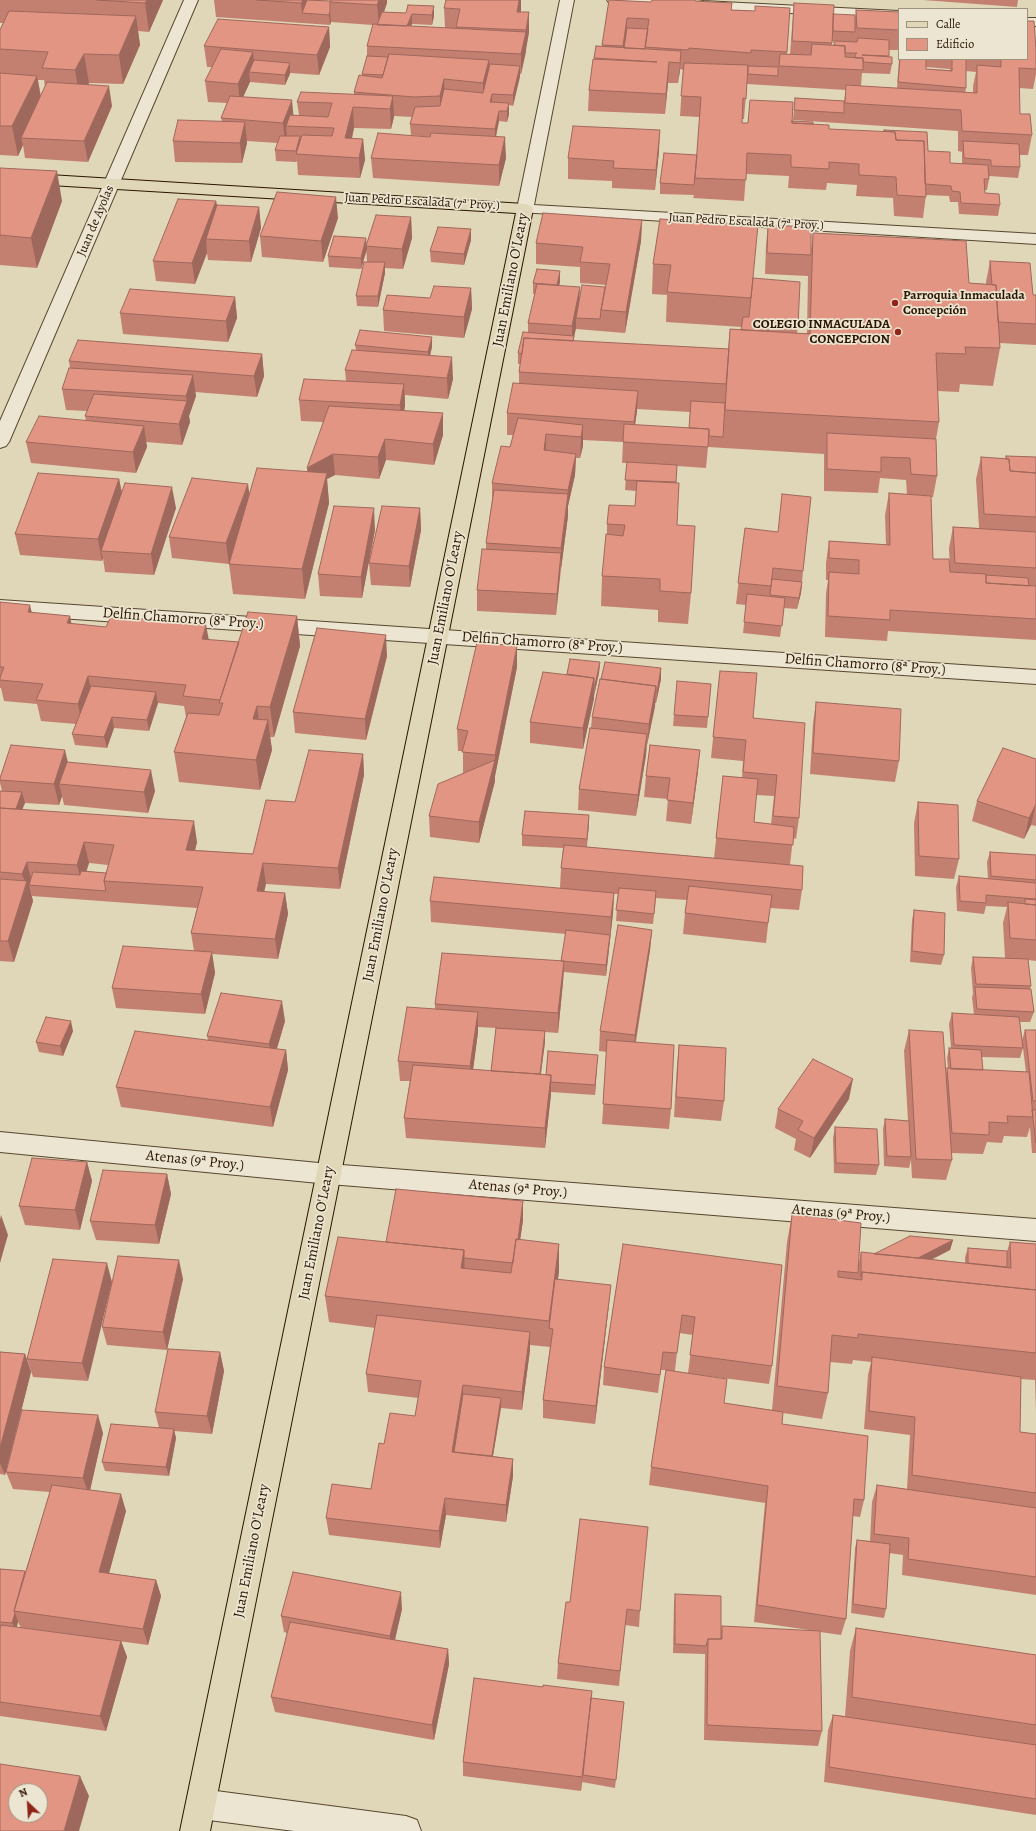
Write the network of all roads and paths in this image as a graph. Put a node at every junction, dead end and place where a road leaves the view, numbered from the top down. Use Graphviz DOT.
graph roads {
  1 [pos="191,0"];
  2 [pos="568,0"];
  3 [pos="614,0"];
  4 [pos="898,15"];
  5 [pos="0,177"];
  6 [pos="112,184"];
  7 [pos="525,209"];
  8 [pos="1036,239"];
  9 [pos="0,442"];
  10 [pos="0,607"];
  11 [pos="438,636"];
  12 [pos="1036,676"];
  13 [pos="0,1142"];
  14 [pos="329,1174"];
  15 [pos="1036,1230"];
  16 [pos="198,1818"];
  17 [pos="406,1831"];
  1 -- 6 [label="street, Juan de Ayolas"];
  2 -- 7 [label="street, Juan Emiliano O'Leary"];
  3 -- 4 [label="street"];
  5 -- 6 [label="main road, Juan Pedro Escalada (7ª Proy.)"];
  6 -- 7 [label="main road, Juan Pedro Escalada (7ª Proy.)"];
  6 -- 9 [label="street, Juan de Ayolas"];
  7 -- 8 [label="street, Juan Pedro Escalada (7ª Proy.)"];
  7 -- 11 [label="main road, Juan Emiliano O'Leary"];
  10 -- 11 [label="street, Delfin Chamorro (8ª Proy.)"];
  11 -- 12 [label="street, Delfin Chamorro (8ª Proy.)"];
  11 -- 14 [label="main road, Juan Emiliano O'Leary"];
  13 -- 14 [label="street, Atenas (9ª Proy.)"];
  14 -- 15 [label="street, Atenas (9ª Proy.)"];
  14 -- 16 [label="main road, Juan Emiliano O'Leary"];
  16 -- 17 [label="street"];
}
